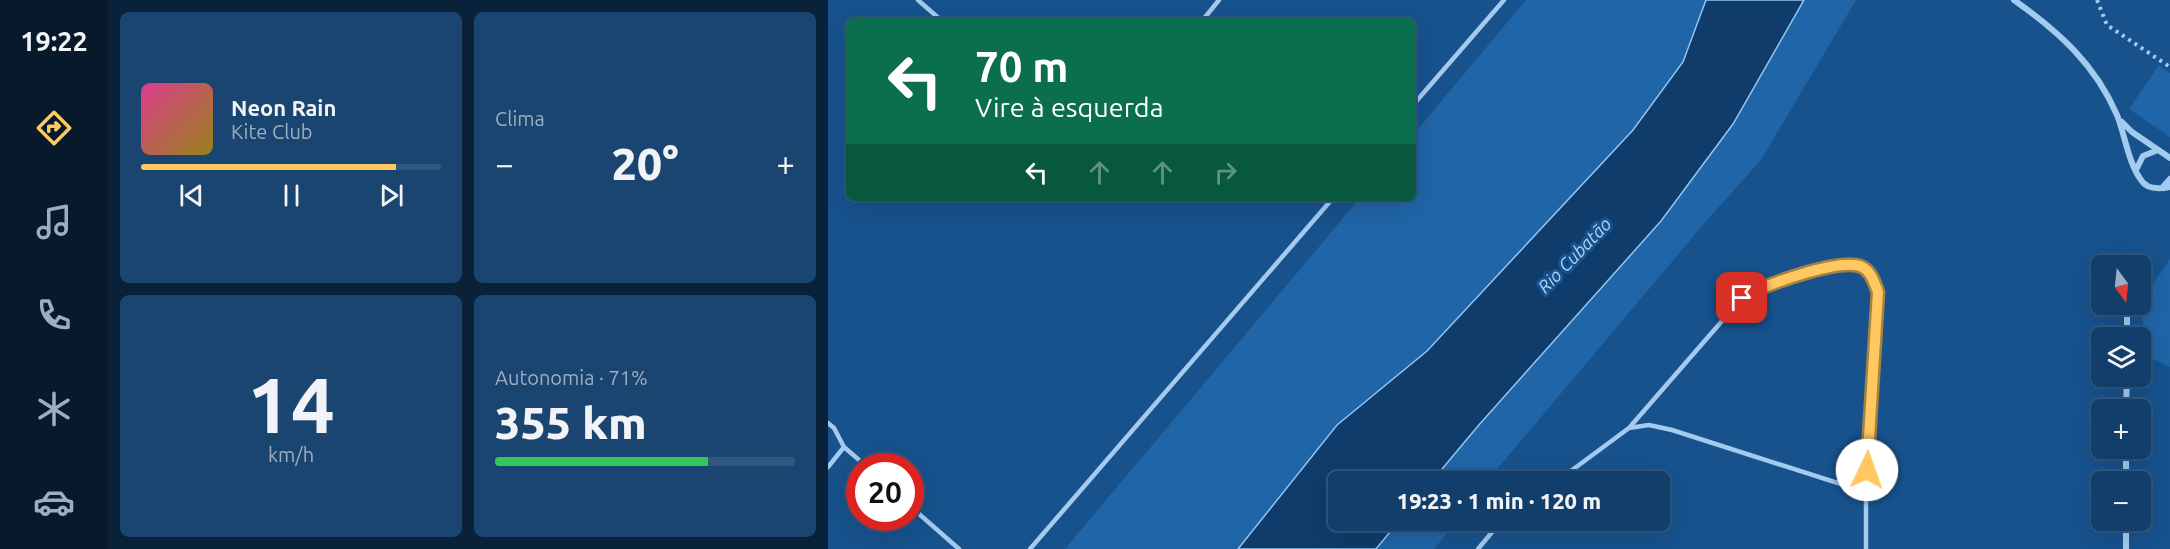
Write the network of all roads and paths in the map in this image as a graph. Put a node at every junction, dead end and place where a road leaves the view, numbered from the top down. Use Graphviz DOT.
graph roads {
  1 [pos="918,0"];
  2 [pos="1219,0"];
  3 [pos="1504,0"];
  4 [pos="2014,0"];
  5 [pos="2097,0"];
  6 [pos="939,18"];
  7 [pos="1204,18"];
  8 [pos="2170,67"];
  9 [pos="1416,102"];
  10 [pos="2118,117"];
  11 [pos="2158,150"];
  12 [pos="2170,158"];
  13 [pos="2136,170"];
  14 [pos="2170,179"];
  15 [pos="2170,187"];
  16 [pos="2162,188"];
  17 [pos="1330,201"];
  18 [pos="828,423"];
  19 [pos="1629,428"];
  20 [pos="844,447"];
  21 [pos="851,453"];
  22 [pos="828,467"];
  23 [pos="1571,471"];
  24 [pos="1866,492"];
  25 [pos="924,518"];
  26 [pos="1495,531"];
  27 [pos="2126,531"];
  28 [pos="959,549"];
  29 [pos="1030,549"];
  30 [pos="1478,549"];
  31 [pos="1866,549"];
  32 [pos="2126,549"];
  1 -- 6 [label="lane"];
  2 -- 7 [label="lane"];
  3 -- 9 [label="lane"];
  4 -- 10 [label="street"];
  5 -- 8 [label="path"];
  10 -- 11 [label="street"];
  10 -- 13 [label="street"];
  11 -- 12 [label="street"];
  11 -- 13 [label="street"];
  13 -- 16 [label="street"];
  14 -- 16 [label="street"];
  15 -- 16 [label="street"];
  17 -- 29 [label="lane"];
  18 -- 20 [label="lane"];
  19 -- 23 [label="lane"];
  19 -- 24 [label="lane"];
  19 -- 24 [label="lane"];
  20 -- 21 [label="lane"];
  20 -- 22 [label="lane"];
  24 -- 31 [label="lane"];
  25 -- 28 [label="lane"];
  26 -- 30 [label="lane"];
  27 -- 32 [label="street"];
}
